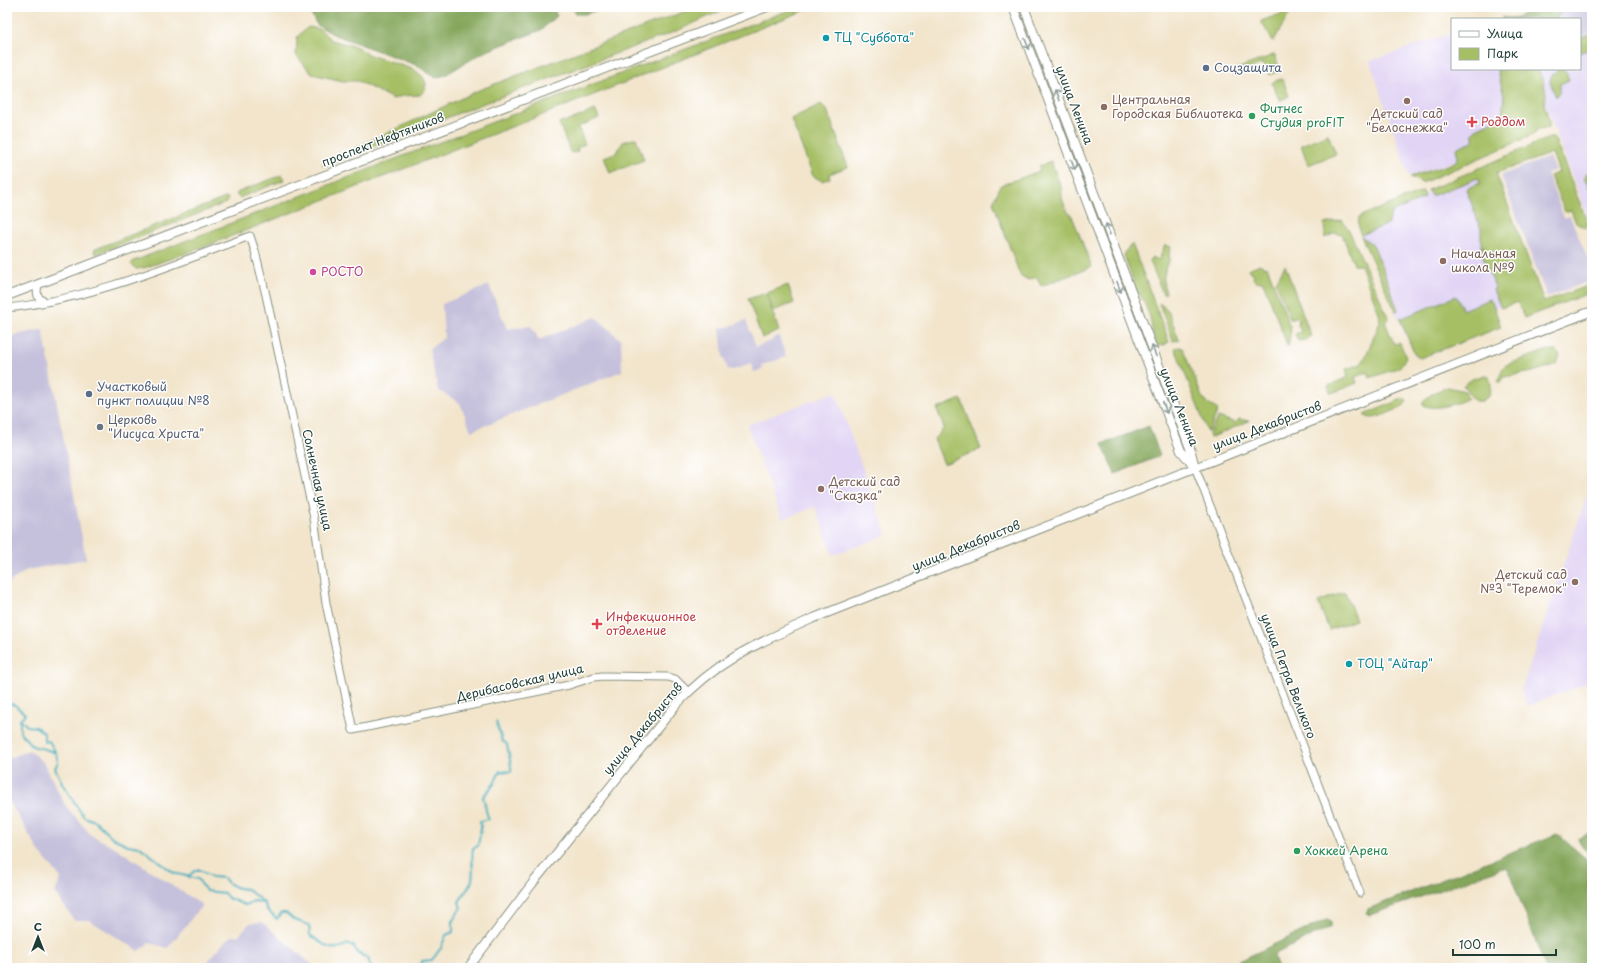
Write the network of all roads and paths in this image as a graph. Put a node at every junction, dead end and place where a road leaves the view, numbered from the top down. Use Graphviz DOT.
graph roads {
  1 [pos="767,7"];
  2 [pos="1014,7"];
  3 [pos="1024,7"];
  4 [pos="1067,121"];
  5 [pos="1058,124"];
  6 [pos="1121,265"];
  7 [pos="1112,269"];
  8 [pos="38,284"];
  9 [pos="7,296"];
  10 [pos="46,302"];
  11 [pos="7,308"];
  12 [pos="1592,311"];
  13 [pos="1195,467"];
  14 [pos="688,692"];
  15 [pos="353,730"];
  16 [pos="1360,893"];
  17 [pos="468,968"];
  1 -- 8 [label="main road, проспект Нефтяников"];
  2 -- 5 [label="main road, улица Ленина, one-way"];
  4 -- 3 [label="main road, улица Ленина, one-way"];
  4 -- 5 [label="main road"];
  6 -- 4 [label="main road, улица Ленина, one-way"];
  5 -- 7 [label="main road, улица Ленина, one-way"];
  6 -- 7 [label="main road"];
  13 -- 6 [label="main road, улица Ленина, one-way"];
  7 -- 13 [label="main road, улица Ленина, one-way"];
  8 -- 9 [label="main road, проспект Нефтяников"];
  8 -- 10 [label="street"];
  10 -- 11 [label="street"];
  10 -- 15 [label="street, Солнечная улица"];
  12 -- 13 [label="main road, улица Декабристов"];
  13 -- 14 [label="main road, улица Декабристов"];
  13 -- 16 [label="street, улица Петра Великого"];
  14 -- 15 [label="street, Дерибасовская улица"];
  14 -- 17 [label="main road, улица Декабристов"];
}
